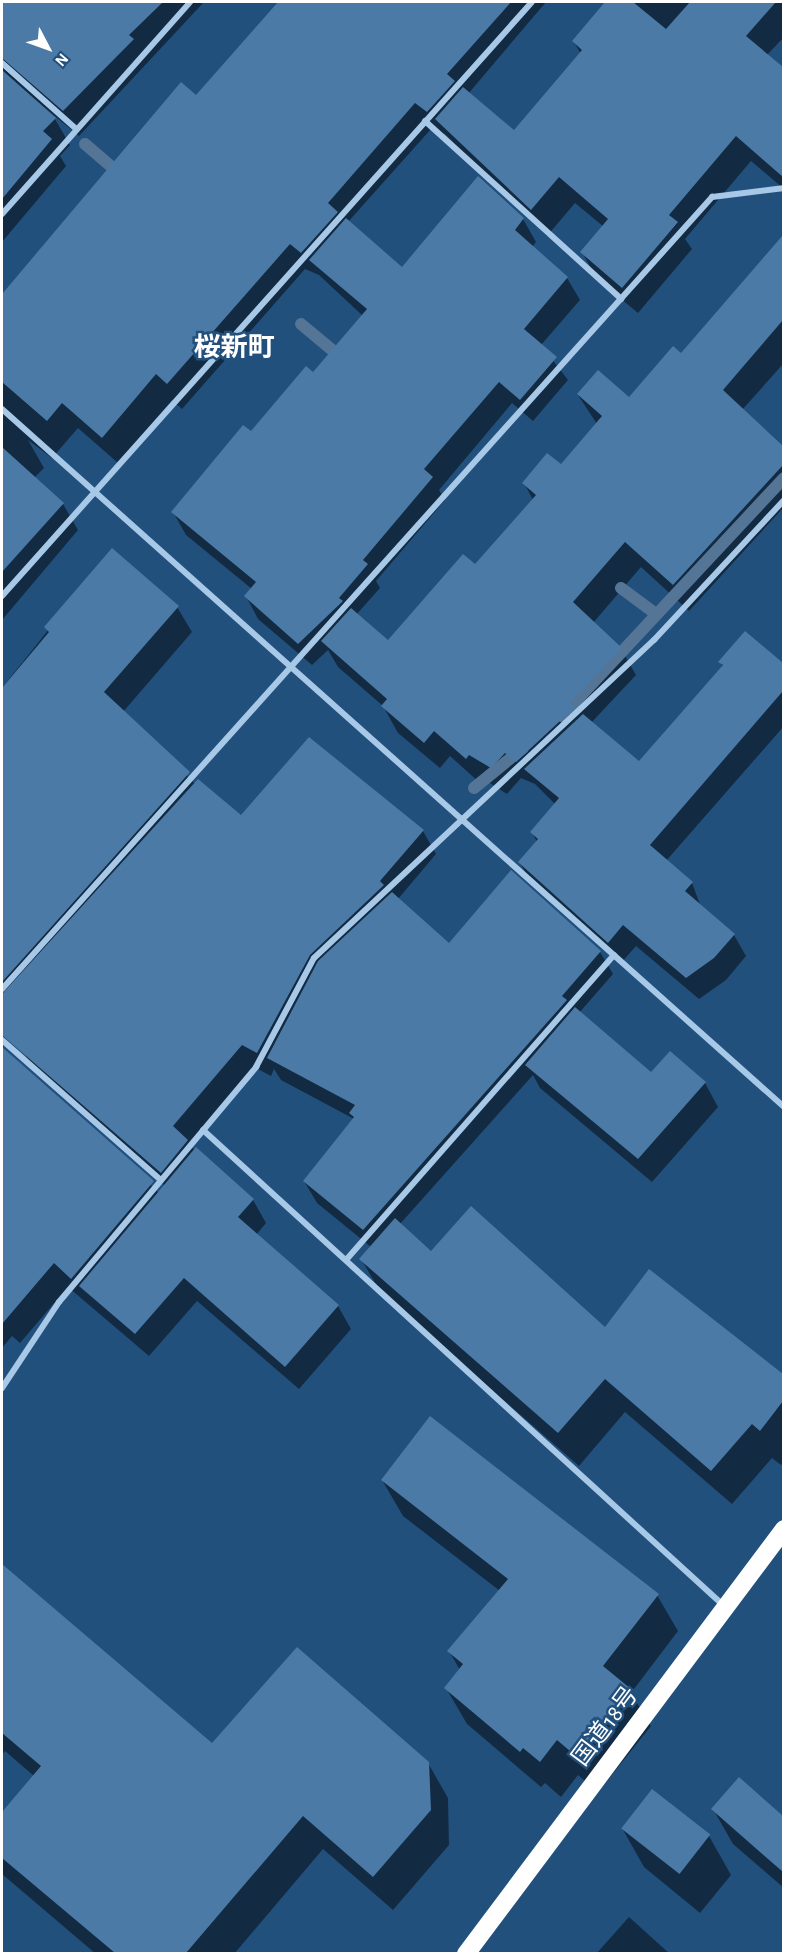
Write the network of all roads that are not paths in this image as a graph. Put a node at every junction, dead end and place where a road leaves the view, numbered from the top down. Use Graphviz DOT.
graph roads {
  1 [pos="190,2"];
  2 [pos="532,2"];
  3 [pos="2,63"];
  4 [pos="425,121"];
  5 [pos="76,129"];
  6 [pos="783,188"];
  7 [pos="2,214"];
  8 [pos="621,299"];
  9 [pos="2,409"];
  10 [pos="94,491"];
  11 [pos="783,500"];
  12 [pos="2,596"];
  13 [pos="290,666"];
  14 [pos="464,822"];
  15 [pos="614,955"];
  16 [pos="2,989"];
  17 [pos="2,1040"];
  18 [pos="783,1107"];
  19 [pos="203,1130"];
  20 [pos="161,1180"];
  21 [pos="346,1260"];
  22 [pos="2,1388"];
  23 [pos="783,1529"];
  24 [pos="726,1608"];
  25 [pos="466,1953"];
  1 -- 5 [label="street"];
  2 -- 4 [label="street"];
  3 -- 5 [label="street"];
  4 -- 8 [label="street"];
  4 -- 10 [label="street"];
  5 -- 7 [label="street"];
  6 -- 8 [label="street"];
  8 -- 13 [label="street"];
  9 -- 10 [label="street"];
  10 -- 12 [label="street"];
  10 -- 13 [label="street"];
  11 -- 14 [label="street"];
  13 -- 14 [label="street"];
  13 -- 16 [label="street"];
  14 -- 15 [label="street"];
  14 -- 19 [label="street"];
  15 -- 18 [label="street"];
  15 -- 21 [label="street"];
  17 -- 20 [label="street"];
  19 -- 20 [label="street"];
  19 -- 21 [label="street"];
  20 -- 22 [label="street"];
  21 -- 24 [label="street"];
  23 -- 24 [label="highway, 国道18号"];
  24 -- 25 [label="highway, 国道18号"];
}
